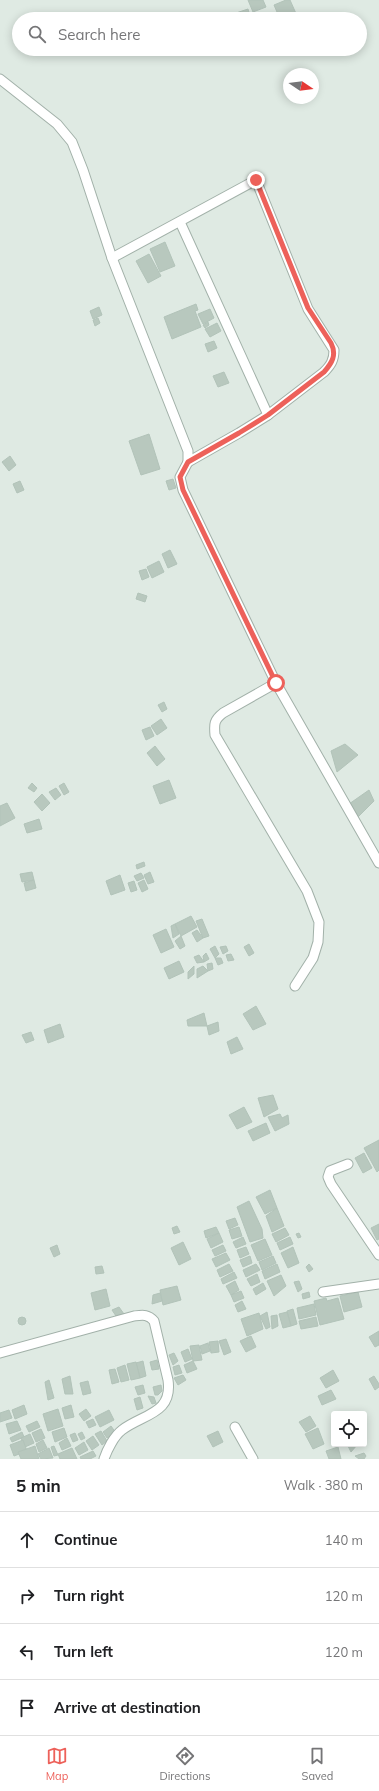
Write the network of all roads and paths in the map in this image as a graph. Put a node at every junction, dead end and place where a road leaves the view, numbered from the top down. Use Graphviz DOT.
graph roads {
  1 [pos="0,79"];
  2 [pos="180,222"];
  3 [pos="112,258"];
  4 [pos="268,415"];
  5 [pos="188,462"];
  6 [pos="276,683"];
  7 [pos="379,863"];
  8 [pos="295,986"];
  9 [pos="348,1164"];
  10 [pos="379,1255"];
  11 [pos="379,1284"];
  12 [pos="323,1292"];
  13 [pos="0,1353"];
  14 [pos="235,1426"];
  15 [pos="104,1459"];
  16 [pos="253,1459"];
  1 -- 3 [label="street"];
  2 -- 3 [label="street"];
  2 -- 4 [label="street"];
  2 -- 4 [label="street"];
  3 -- 5 [label="street"];
  4 -- 5 [label="street"];
  5 -- 6 [label="street"];
  6 -- 7 [label="street"];
  6 -- 8 [label="street"];
  9 -- 10 [label="street"];
  11 -- 12 [label="street"];
  13 -- 15 [label="street"];
  14 -- 16 [label="street"];
}
